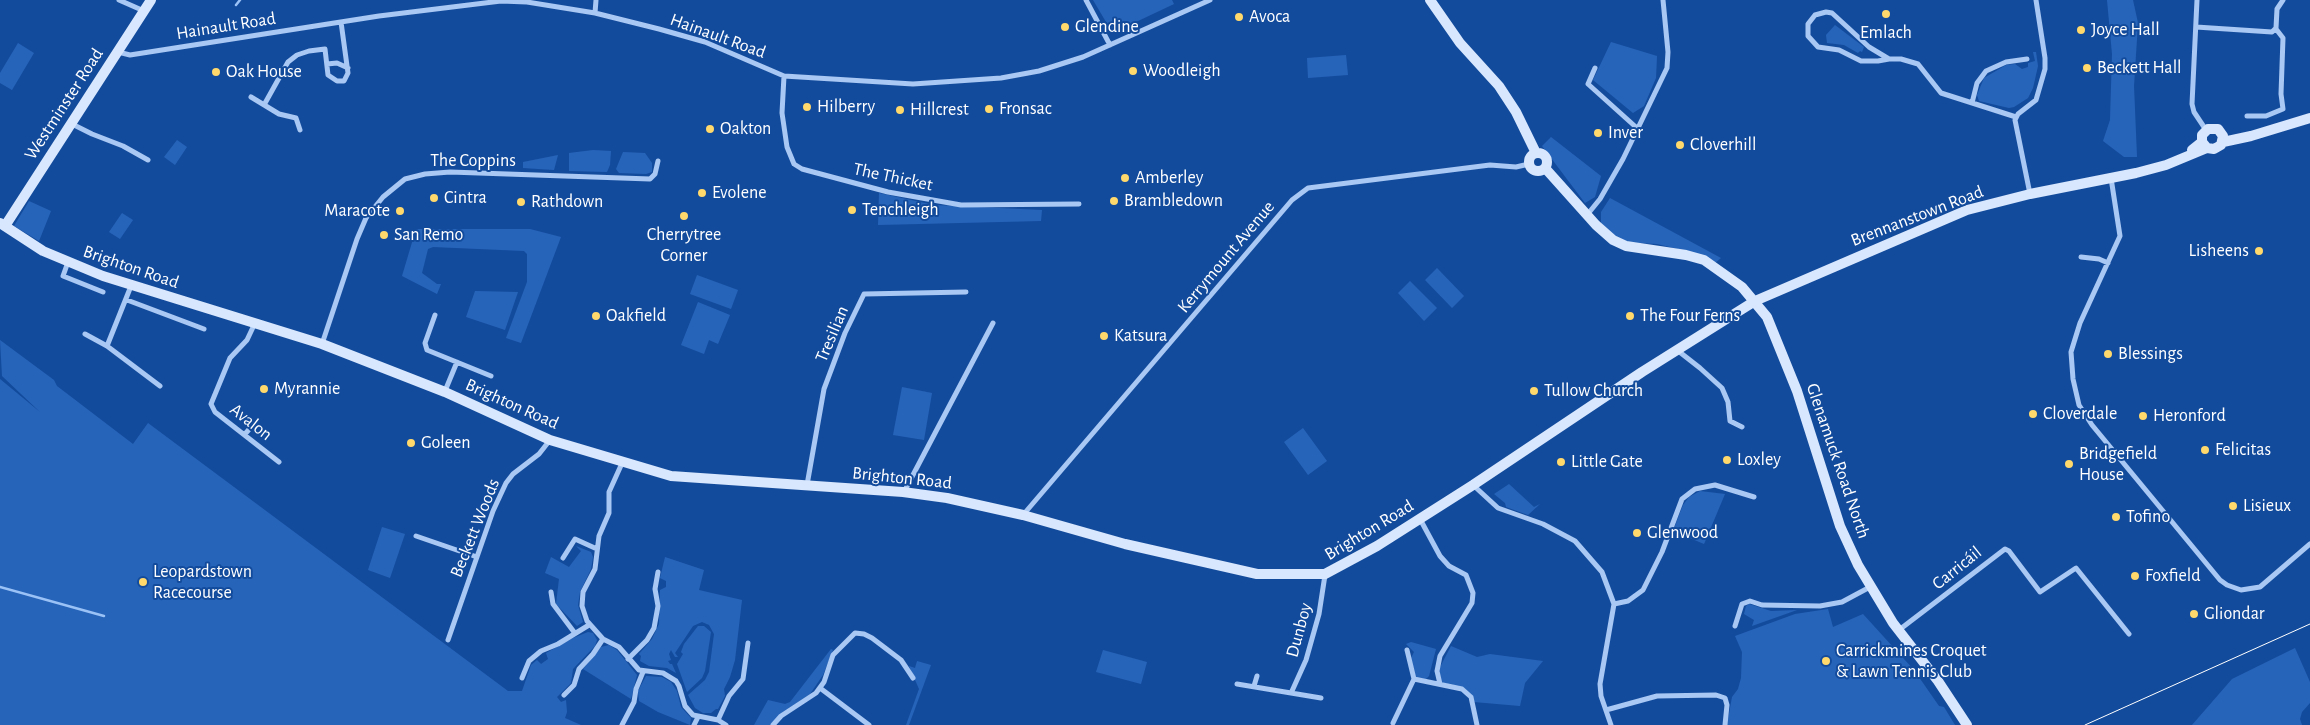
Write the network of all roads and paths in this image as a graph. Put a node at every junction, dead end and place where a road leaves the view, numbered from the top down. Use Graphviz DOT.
graph roads {
  1 [pos="119,0"];
  2 [pos="151,0"];
  3 [pos="596,0"];
  4 [pos="1086,0"];
  5 [pos="1210,0"];
  6 [pos="1430,0"];
  7 [pos="1663,0"];
  8 [pos="2036,0"];
  9 [pos="2197,0"];
  10 [pos="2284,0"];
  11 [pos="144,11"];
  12 [pos="595,13"];
  13 [pos="340,22"];
  14 [pos="2196,27"];
  15 [pos="2276,29"];
  16 [pos="1110,45"];
  17 [pos="118,52"];
  18 [pos="1889,59"];
  19 [pos="2027,60"];
  20 [pos="327,64"];
  21 [pos="348,68"];
  22 [pos="1595,68"];
  23 [pos="784,76"];
  24 [pos="250,97"];
  25 [pos="1972,103"];
  26 [pos="264,105"];
  27 [pos="2247,116"];
  28 [pos="2016,117"];
  29 [pos="2310,118"];
  30 [pos="70,123"];
  31 [pos="1638,128"];
  32 [pos="300,130"];
  33 [pos="2206,130"];
  34 [pos="2222,138"];
  35 [pos="2205,145"];
  36 [pos="1536,153"];
  37 [pos="148,160"];
  38 [pos="658,161"];
  39 [pos="1529,164"];
  40 [pos="1545,168"];
  41 [pos="2111,177"];
  42 [pos="2030,194"];
  43 [pos="1079,204"];
  44 [pos="1587,215"];
  45 [pos="2,227"];
  46 [pos="2081,257"];
  47 [pos="68,262"];
  48 [pos="2108,263"];
  49 [pos="131,286"];
  50 [pos="103,292"];
  51 [pos="966,292"];
  52 [pos="127,300"];
  53 [pos="1755,302"];
  54 [pos="435,315"];
  55 [pos="255,323"];
  56 [pos="993,323"];
  57 [pos="204,329"];
  58 [pos="85,334"];
  59 [pos="322,344"];
  60 [pos="107,346"];
  61 [pos="1677,350"];
  62 [pos="457,362"];
  63 [pos="158,375"];
  64 [pos="491,376"];
  65 [pos="153,380"];
  66 [pos="160,386"];
  67 [pos="445,392"];
  68 [pos="252,426"];
  69 [pos="1742,426"];
  70 [pos="245,434"];
  71 [pos="550,440"];
  72 [pos="623,461"];
  73 [pos="279,462"];
  74 [pos="807,485"];
  75 [pos="1473,485"];
  76 [pos="903,492"];
  77 [pos="1754,497"];
  78 [pos="1023,516"];
  79 [pos="1420,519"];
  80 [pos="416,536"];
  81 [pos="2310,544"];
  82 [pos="597,549"];
  83 [pos="477,557"];
  84 [pos="563,558"];
  85 [pos="658,572"];
  86 [pos="1325,574"];
  87 [pos="1870,587"];
  88 [pos="551,592"];
  89 [pos="1614,604"];
  90 [pos="589,625"];
  91 [pos="1735,626"];
  92 [pos="1899,630"];
  93 [pos="574,632"];
  94 [pos="2129,634"];
  95 [pos="603,639"];
  96 [pos="448,640"];
  97 [pos="748,644"];
  98 [pos="1407,650"];
  99 [pos="628,659"];
  100 [pos="643,672"];
  101 [pos="1257,676"];
  102 [pos="522,678"];
  103 [pos="912,678"];
  104 [pos="1414,679"];
  105 [pos="1237,684"];
  106 [pos="1440,684"];
  107 [pos="1254,686"];
  108 [pos="820,688"];
  109 [pos="1292,691"];
  110 [pos="564,694"];
  111 [pos="1321,698"];
  112 [pos="1606,710"];
  113 [pos="698,718"];
  114 [pos="718,720"];
  115 [pos="1393,723"];
  116 [pos="622,725"];
  117 [pos="694,725"];
  118 [pos="726,725"];
  119 [pos="773,725"];
  120 [pos="869,725"];
  121 [pos="1477,725"];
  122 [pos="1611,725"];
  123 [pos="1724,725"];
  124 [pos="1967,725"];
  1 -- 11 [label="street"];
  2 -- 11 [label="street, Westminster Road"];
  3 -- 12 [label="street"];
  4 -- 16 [label="street"];
  5 -- 16 [label="street, Hainault Road"];
  6 -- 36 [label="street"];
  7 -- 31 [label="street"];
  8 -- 28 [label="street"];
  9 -- 14 [label="street"];
  10 -- 15 [label="street"];
  11 -- 17 [label="street, Westminster Road"];
  12 -- 13 [label="street, Hainault Road"];
  12 -- 23 [label="street, Hainault Road"];
  13 -- 17 [label="street, Hainault Road"];
  13 -- 21 [label="street"];
  14 -- 15 [label="street"];
  14 -- 33 [label="street"];
  15 -- 27 [label="street"];
  16 -- 23 [label="street, Hainault Road"];
  17 -- 30 [label="street, Westminster Road"];
  18 -- 18 [label="street"];
  18 -- 25 [label="street"];
  19 -- 25 [label="street"];
  20 -- 21 [label="street"];
  20 -- 21 [label="street"];
  20 -- 26 [label="street"];
  22 -- 31 [label="street"];
  23 -- 43 [label="street, The Thicket"];
  24 -- 26 [label="street"];
  25 -- 28 [label="street"];
  26 -- 32 [label="street"];
  28 -- 42 [label="street"];
  29 -- 34 [label="street, Brennanstown Road"];
  30 -- 37 [label="street"];
  30 -- 45 [label="street, Westminster Road"];
  31 -- 44 [label="street"];
  33 -- 34 [label="street, Brennanstown Road"];
  33 -- 35 [label="street"];
  34 -- 35 [label="street, Brennanstown Road"];
  35 -- 41 [label="street, Brennanstown Road"];
  36 -- 39 [label="street"];
  36 -- 40 [label="street"];
  38 -- 59 [label="street, The Coppins"];
  39 -- 40 [label="street"];
  39 -- 78 [label="street, Kerrymount Avenue"];
  40 -- 44 [label="street, Glenamuck Road North"];
  41 -- 42 [label="street, Brennanstown Road"];
  41 -- 48 [label="street"];
  42 -- 53 [label="street, Brennanstown Road"];
  44 -- 53 [label="street, Glenamuck Road North"];
  45 -- 47 [label="street, Brighton Road"];
  46 -- 48 [label="street"];
  47 -- 49 [label="street, Brighton Road"];
  47 -- 50 [label="street"];
  48 -- 81 [label="street"];
  49 -- 52 [label="street"];
  49 -- 55 [label="street, Brighton Road"];
  51 -- 74 [label="street, Tresilian"];
  52 -- 57 [label="street"];
  52 -- 60 [label="street"];
  53 -- 61 [label="street, Brighton Road"];
  53 -- 87 [label="street, Glenamuck Road North"];
  54 -- 62 [label="street"];
  55 -- 59 [label="street, Brighton Road"];
  55 -- 70 [label="street, Avalon"];
  56 -- 76 [label="street"];
  58 -- 60 [label="street"];
  59 -- 67 [label="street, Brighton Road"];
  60 -- 65 [label="street"];
  61 -- 69 [label="street"];
  61 -- 75 [label="street, Brighton Road"];
  62 -- 64 [label="street"];
  62 -- 67 [label="street"];
  63 -- 65 [label="street"];
  65 -- 66 [label="street"];
  67 -- 71 [label="street, Brighton Road"];
  68 -- 70 [label="street"];
  70 -- 73 [label="street, Avalon"];
  71 -- 72 [label="street, Brighton Road"];
  71 -- 83 [label="street, Beckett Woods"];
  72 -- 74 [label="street, Brighton Road"];
  72 -- 82 [label="street"];
  74 -- 76 [label="street, Brighton Road"];
  75 -- 79 [label="street, Brighton Road"];
  75 -- 89 [label="street"];
  76 -- 78 [label="street, Brighton Road"];
  77 -- 89 [label="street"];
  78 -- 86 [label="street, Brighton Road"];
  79 -- 86 [label="street, Brighton Road"];
  79 -- 106 [label="street"];
  80 -- 83 [label="street"];
  82 -- 84 [label="street"];
  82 -- 90 [label="street"];
  83 -- 96 [label="street, Beckett Woods"];
  85 -- 99 [label="street"];
  86 -- 109 [label="street, Dunboy"];
  87 -- 91 [label="street"];
  87 -- 92 [label="street, Glenamuck Road North"];
  88 -- 93 [label="street"];
  89 -- 112 [label="street"];
  90 -- 93 [label="street"];
  90 -- 95 [label="street"];
  92 -- 94 [label="street, Carricáil"];
  92 -- 124 [label="street, Glenamuck Road North"];
  93 -- 102 [label="street"];
  95 -- 99 [label="street"];
  95 -- 110 [label="street"];
  97 -- 114 [label="street"];
  98 -- 104 [label="street"];
  99 -- 100 [label="street"];
  100 -- 113 [label="street"];
  100 -- 116 [label="street"];
  101 -- 107 [label="street"];
  103 -- 108 [label="street"];
  104 -- 106 [label="street"];
  104 -- 115 [label="street"];
  105 -- 107 [label="street"];
  106 -- 121 [label="street"];
  107 -- 109 [label="street"];
  108 -- 119 [label="street"];
  108 -- 120 [label="street"];
  109 -- 111 [label="street"];
  112 -- 122 [label="street"];
  112 -- 123 [label="street"];
  113 -- 114 [label="street"];
  113 -- 117 [label="street"];
  114 -- 118 [label="street"];
}
